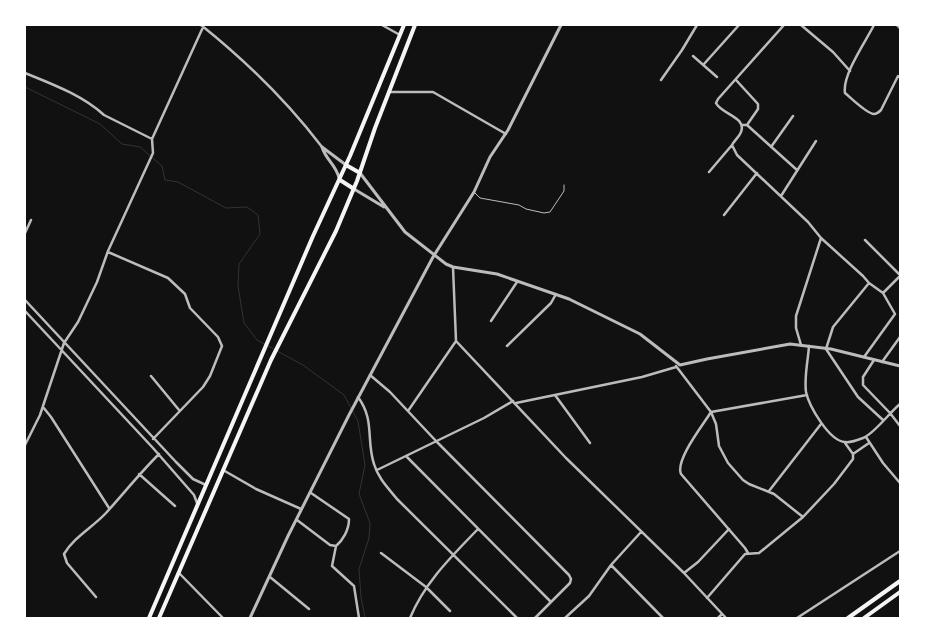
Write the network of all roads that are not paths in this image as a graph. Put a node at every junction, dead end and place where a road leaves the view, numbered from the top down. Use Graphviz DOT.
graph roads {
  1 [pos="382,25"];
  2 [pos="404,25"];
  3 [pos="415,25"];
  4 [pos="561,25"];
  5 [pos="697,25"];
  6 [pos="739,25"];
  7 [pos="784,25"];
  8 [pos="802,25"];
  9 [pos="874,25"];
  10 [pos="897,25"];
  11 [pos="203,26"];
  12 [pos="900,28"];
  13 [pos="400,35"];
  14 [pos="693,56"];
  15 [pos="704,64"];
  16 [pos="850,71"];
  17 [pos="25,73"];
  18 [pos="717,77"];
  19 [pos="900,77"];
  20 [pos="661,80"];
  21 [pos="736,80"];
  22 [pos="389,92"];
  23 [pos="793,116"];
  24 [pos="747,124"];
  25 [pos="742,125"];
  26 [pos="506,134"];
  27 [pos="152,139"];
  28 [pos="816,141"];
  29 [pos="732,146"];
  30 [pos="322,147"];
  31 [pos="771,147"];
  32 [pos="346,165"];
  33 [pos="797,170"];
  34 [pos="709,172"];
  35 [pos="360,173"];
  36 [pos="757,173"];
  37 [pos="340,180"];
  38 [pos="564,185"];
  39 [pos="354,189"];
  40 [pos="474,192"];
  41 [pos="781,196"];
  42 [pos="392,215"];
  43 [pos="724,215"];
  44 [pos="31,220"];
  45 [pos="25,233"];
  46 [pos="821,238"];
  47 [pos="865,240"];
  48 [pos="108,251"];
  49 [pos="434,255"];
  50 [pos="453,267"];
  51 [pos="900,276"];
  52 [pos="517,282"];
  53 [pos="869,283"];
  54 [pos="883,293"];
  55 [pos="556,294"];
  56 [pos="25,300"];
  57 [pos="25,311"];
  58 [pos="491,321"];
  59 [pos="900,337"];
  60 [pos="456,341"];
  61 [pos="64,342"];
  62 [pos="801,345"];
  63 [pos="507,346"];
  64 [pos="810,346"];
  65 [pos="826,349"];
  66 [pos="62,351"];
  67 [pos="864,358"];
  68 [pos="874,360"];
  69 [pos="882,362"];
  70 [pos="678,366"];
  71 [pos="900,366"];
  72 [pos="370,375"];
  73 [pos="151,376"];
  74 [pos="555,395"];
  75 [pos="807,395"];
  76 [pos="358,397"];
  77 [pos="514,402"];
  78 [pos="900,404"];
  79 [pos="43,407"];
  80 [pos="179,410"];
  81 [pos="408,411"];
  82 [pos="711,412"];
  83 [pos="890,413"];
  84 [pos="883,420"];
  85 [pos="821,424"];
  86 [pos="900,426"];
  87 [pos="866,438"];
  88 [pos="153,439"];
  89 [pos="436,441"];
  90 [pos="845,442"];
  91 [pos="590,443"];
  92 [pos="869,443"];
  93 [pos="25,445"];
  94 [pos="159,454"];
  95 [pos="853,454"];
  96 [pos="406,456"];
  97 [pos="223,470"];
  98 [pos="377,470"];
  99 [pos="139,474"];
  100 [pos="900,482"];
  101 [pos="206,485"];
  102 [pos="769,491"];
  103 [pos="311,492"];
  104 [pos="197,505"];
  105 [pos="176,506"];
  106 [pos="110,508"];
  107 [pos="302,510"];
  108 [pos="803,517"];
  109 [pos="297,520"];
  110 [pos="729,529"];
  111 [pos="478,530"];
  112 [pos="641,532"];
  113 [pos="336,546"];
  114 [pos="900,552"];
  115 [pos="381,553"];
  116 [pos="454,554"];
  117 [pos="748,554"];
  118 [pos="611,565"];
  119 [pos="179,573"];
  120 [pos="684,573"];
  121 [pos="270,576"];
  122 [pos="900,581"];
  123 [pos="426,587"];
  124 [pos="900,592"];
  125 [pos="96,597"];
  126 [pos="707,598"];
  127 [pos="551,602"];
  128 [pos="309,608"];
  129 [pos="450,611"];
  130 [pos="722,614"];
  131 [pos="252,617"];
  132 [pos="150,618"];
  133 [pos="159,618"];
  134 [pos="223,618"];
  135 [pos="359,618"];
  136 [pos="410,618"];
  137 [pos="517,618"];
  138 [pos="535,618"];
  139 [pos="564,618"];
  140 [pos="663,618"];
  141 [pos="718,618"];
  142 [pos="726,618"];
  143 [pos="797,618"];
  144 [pos="848,618"];
  145 [pos="864,618"];
  1 -- 13 [label="street"];
  2 -- 13 [label="highway"];
  3 -- 22 [label="highway"];
  4 -- 26 [label="street"];
  5 -- 20 [label="street"];
  6 -- 15 [label="street"];
  7 -- 21 [label="street"];
  8 -- 16 [label="street"];
  9 -- 16 [label="street"];
  10 -- 12 [label="street"];
  11 -- 27 [label="street"];
  11 -- 30 [label="street"];
  13 -- 32 [label="highway"];
  14 -- 15 [label="street"];
  15 -- 18 [label="street"];
  16 -- 19 [label="street"];
  17 -- 27 [label="street"];
  21 -- 24 [label="street"];
  21 -- 25 [label="street"];
  22 -- 26 [label="street"];
  22 -- 35 [label="highway"];
  23 -- 31 [label="street"];
  24 -- 25 [label="street"];
  24 -- 31 [label="street"];
  25 -- 29 [label="street"];
  26 -- 40 [label="street"];
  27 -- 48 [label="street"];
  28 -- 33 [label="street"];
  29 -- 34 [label="street"];
  29 -- 36 [label="street"];
  30 -- 32 [label="street"];
  30 -- 37 [label="street"];
  31 -- 33 [label="street"];
  32 -- 35 [label="highway"];
  32 -- 37 [label="highway"];
  33 -- 41 [label="street"];
  35 -- 39 [label="highway"];
  35 -- 42 [label="street"];
  36 -- 41 [label="street"];
  36 -- 43 [label="street"];
  37 -- 39 [label="highway"];
  37 -- 101 [label="highway"];
  38 -- 40 [label="lane"];
  39 -- 42 [label="street"];
  39 -- 97 [label="highway"];
  40 -- 49 [label="street"];
  41 -- 46 [label="street"];
  42 -- 49 [label="street"];
  44 -- 45 [label="street"];
  46 -- 53 [label="street"];
  46 -- 62 [label="street"];
  47 -- 51 [label="street"];
  48 -- 61 [label="street"];
  48 -- 80 [label="street"];
  49 -- 50 [label="street"];
  49 -- 72 [label="street"];
  50 -- 52 [label="street"];
  50 -- 60 [label="street"];
  51 -- 54 [label="street"];
  52 -- 55 [label="street"];
  52 -- 58 [label="street"];
  53 -- 54 [label="street"];
  53 -- 65 [label="street"];
  54 -- 67 [label="street"];
  55 -- 63 [label="street"];
  55 -- 70 [label="street"];
  56 -- 61 [label="street"];
  57 -- 66 [label="street"];
  59 -- 69 [label="street"];
  60 -- 77 [label="street"];
  60 -- 81 [label="street"];
  61 -- 66 [label="street"];
  61 -- 88 [label="street"];
  62 -- 64 [label="street"];
  62 -- 70 [label="street"];
  64 -- 65 [label="street"];
  64 -- 75 [label="street"];
  65 -- 67 [label="street"];
  65 -- 84 [label="street"];
  66 -- 79 [label="street"];
  66 -- 94 [label="street"];
  67 -- 68 [label="street"];
  68 -- 69 [label="street"];
  68 -- 83 [label="street"];
  69 -- 71 [label="street"];
  70 -- 74 [label="street"];
  70 -- 82 [label="street"];
  72 -- 76 [label="street"];
  72 -- 81 [label="street"];
  73 -- 80 [label="street"];
  74 -- 77 [label="street"];
  74 -- 91 [label="street"];
  75 -- 82 [label="street"];
  75 -- 85 [label="street"];
  76 -- 98 [label="street"];
  76 -- 103 [label="street"];
  77 -- 89 [label="street"];
  77 -- 112 [label="street"];
  78 -- 83 [label="street"];
  79 -- 93 [label="street"];
  79 -- 106 [label="street"];
  80 -- 88 [label="street"];
  81 -- 89 [label="street"];
  82 -- 102 [label="street"];
  82 -- 110 [label="street"];
  83 -- 84 [label="street"];
  83 -- 86 [label="street"];
  84 -- 87 [label="street"];
  85 -- 90 [label="street"];
  85 -- 102 [label="street"];
  87 -- 90 [label="street"];
  87 -- 92 [label="street"];
  88 -- 101 [label="street"];
  89 -- 96 [label="street"];
  89 -- 127 [label="street"];
  90 -- 95 [label="street"];
  92 -- 95 [label="street"];
  92 -- 100 [label="street"];
  94 -- 99 [label="street"];
  94 -- 104 [label="street"];
  95 -- 108 [label="street"];
  96 -- 98 [label="street"];
  96 -- 111 [label="street"];
  97 -- 107 [label="street"];
  97 -- 119 [label="highway"];
  98 -- 116 [label="street"];
  99 -- 105 [label="street"];
  99 -- 106 [label="street"];
  101 -- 104 [label="highway"];
  102 -- 108 [label="street"];
  103 -- 107 [label="street"];
  103 -- 113 [label="street"];
  104 -- 132 [label="highway"];
  106 -- 125 [label="street"];
  107 -- 109 [label="street"];
  108 -- 117 [label="street"];
  109 -- 113 [label="street"];
  109 -- 121 [label="street"];
  110 -- 117 [label="street"];
  110 -- 120 [label="street"];
  111 -- 116 [label="street"];
  111 -- 127 [label="street"];
  112 -- 118 [label="street"];
  112 -- 120 [label="street"];
  113 -- 135 [label="street"];
  114 -- 143 [label="street"];
  115 -- 123 [label="street"];
  116 -- 123 [label="street"];
  116 -- 137 [label="street"];
  117 -- 126 [label="street"];
  118 -- 139 [label="street"];
  118 -- 140 [label="street"];
  119 -- 133 [label="highway"];
  119 -- 134 [label="street"];
  120 -- 126 [label="street"];
  121 -- 128 [label="street"];
  121 -- 131 [label="street"];
  122 -- 144 [label="highway"];
  123 -- 129 [label="street"];
  123 -- 136 [label="street"];
  124 -- 145 [label="highway"];
  126 -- 130 [label="street"];
  127 -- 138 [label="street"];
  130 -- 141 [label="street"];
  130 -- 142 [label="street"];
}
